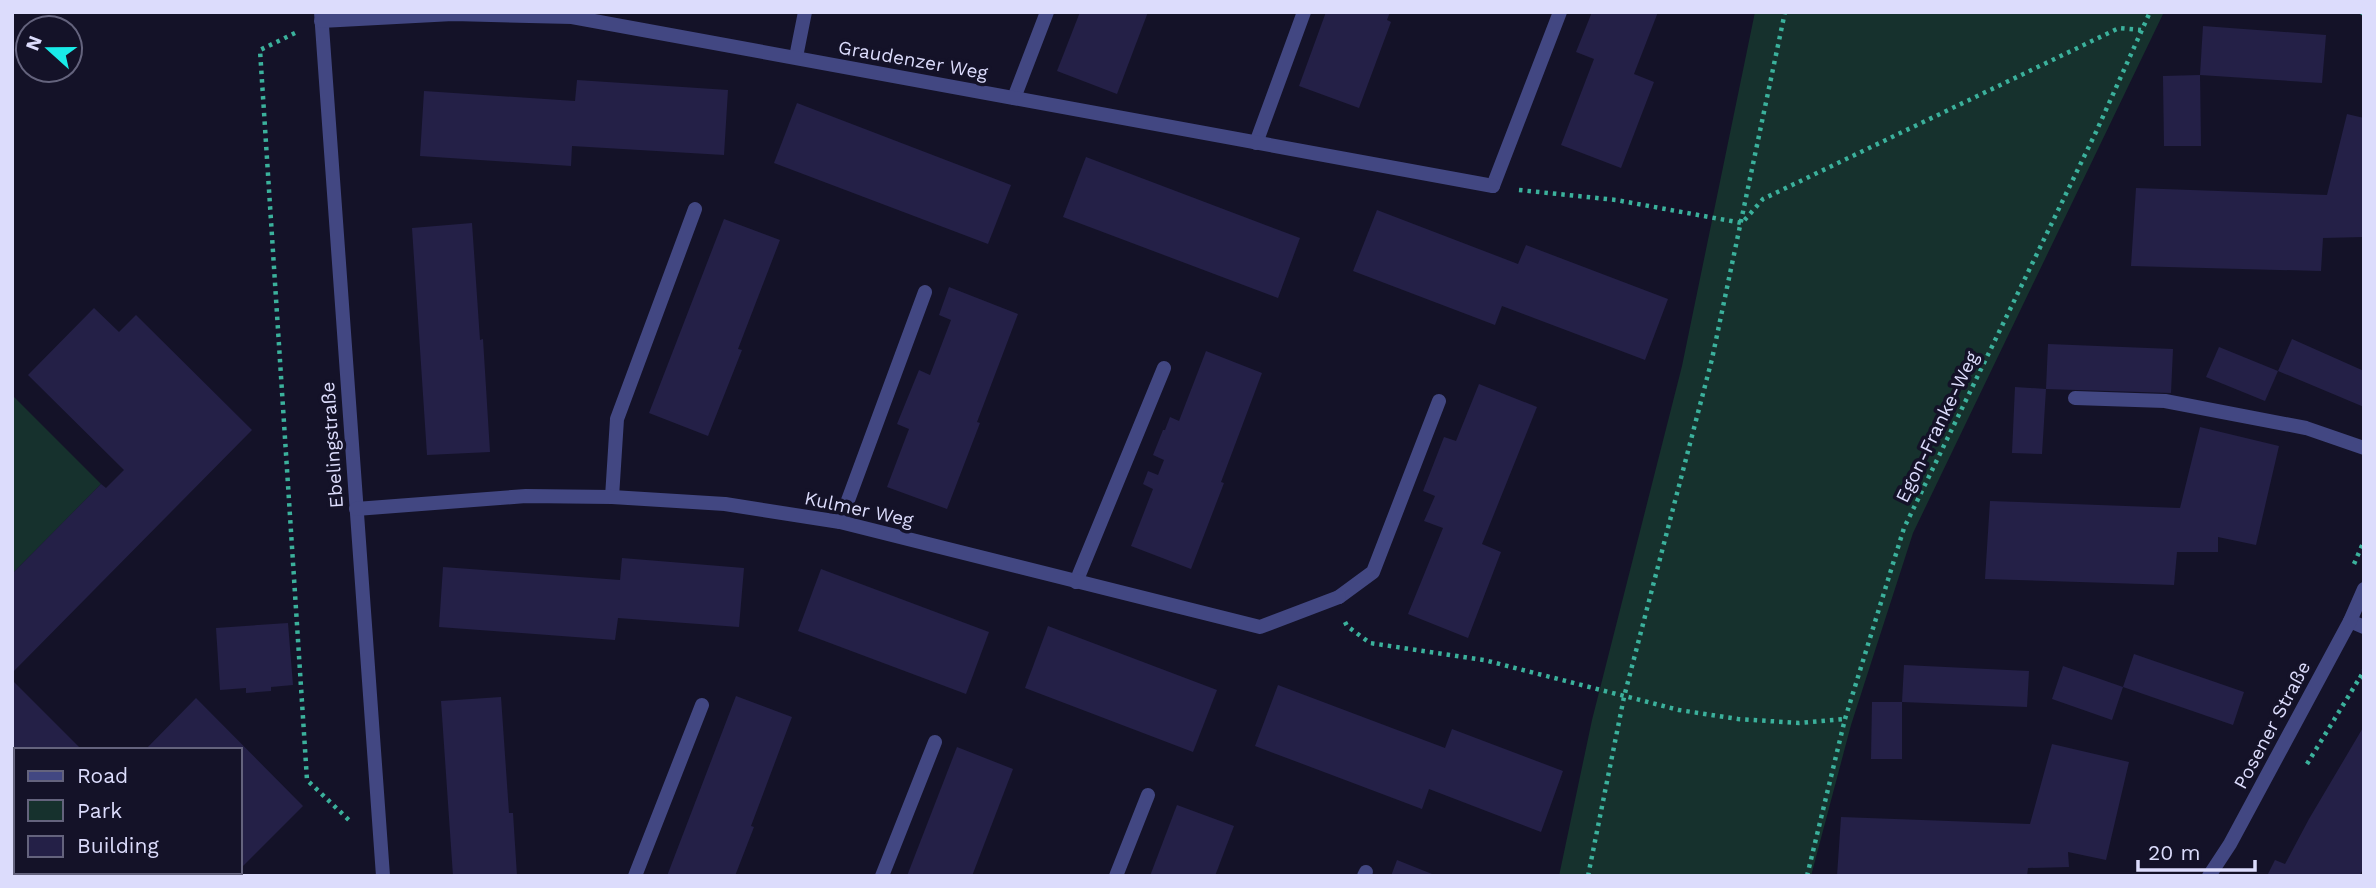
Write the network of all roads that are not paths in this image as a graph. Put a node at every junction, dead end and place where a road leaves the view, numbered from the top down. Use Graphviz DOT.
graph roads {
  1 [pos="805,12"];
  2 [pos="1047,12"];
  3 [pos="1304,12"];
  4 [pos="1560,12"];
  5 [pos="572,15"];
  6 [pos="321,16"];
  7 [pos="796,57"];
  8 [pos="1014,98"];
  9 [pos="1256,143"];
  10 [pos="695,209"];
  11 [pos="925,292"];
  12 [pos="1164,368"];
  13 [pos="2075,398"];
  14 [pos="1439,401"];
  15 [pos="2364,448"];
  16 [pos="612,497"];
  17 [pos="356,509"];
  18 [pos="840,522"];
  19 [pos="1076,582"];
  20 [pos="2364,589"];
  21 [pos="2350,621"];
  22 [pos="2364,628"];
  23 [pos="702,705"];
  24 [pos="934,741"];
  25 [pos="1148,796"];
  26 [pos="383,876"];
  27 [pos="635,876"];
  28 [pos="882,876"];
  29 [pos="1116,876"];
  30 [pos="2209,876"];
  1 -- 7 [label="street"];
  2 -- 8 [label="street"];
  3 -- 9 [label="street"];
  4 -- 9 [label="street, Graudenzer Weg"];
  5 -- 6 [label="street, Graudenzer Weg"];
  5 -- 7 [label="street, Graudenzer Weg"];
  6 -- 17 [label="street, Ebelingstraße"];
  7 -- 8 [label="street, Graudenzer Weg"];
  8 -- 9 [label="street, Graudenzer Weg"];
  10 -- 16 [label="street"];
  11 -- 18 [label="street"];
  12 -- 19 [label="street"];
  13 -- 15 [label="street"];
  14 -- 19 [label="street, Kulmer Weg"];
  16 -- 17 [label="street, Kulmer Weg"];
  16 -- 18 [label="street, Kulmer Weg"];
  17 -- 26 [label="street, Ebelingstraße"];
  18 -- 19 [label="street, Kulmer Weg"];
  20 -- 21 [label="street, Posener Straße"];
  21 -- 22 [label="street"];
  21 -- 30 [label="street, Posener Straße"];
  23 -- 27 [label="street"];
  24 -- 28 [label="street"];
  25 -- 29 [label="street"];
}
